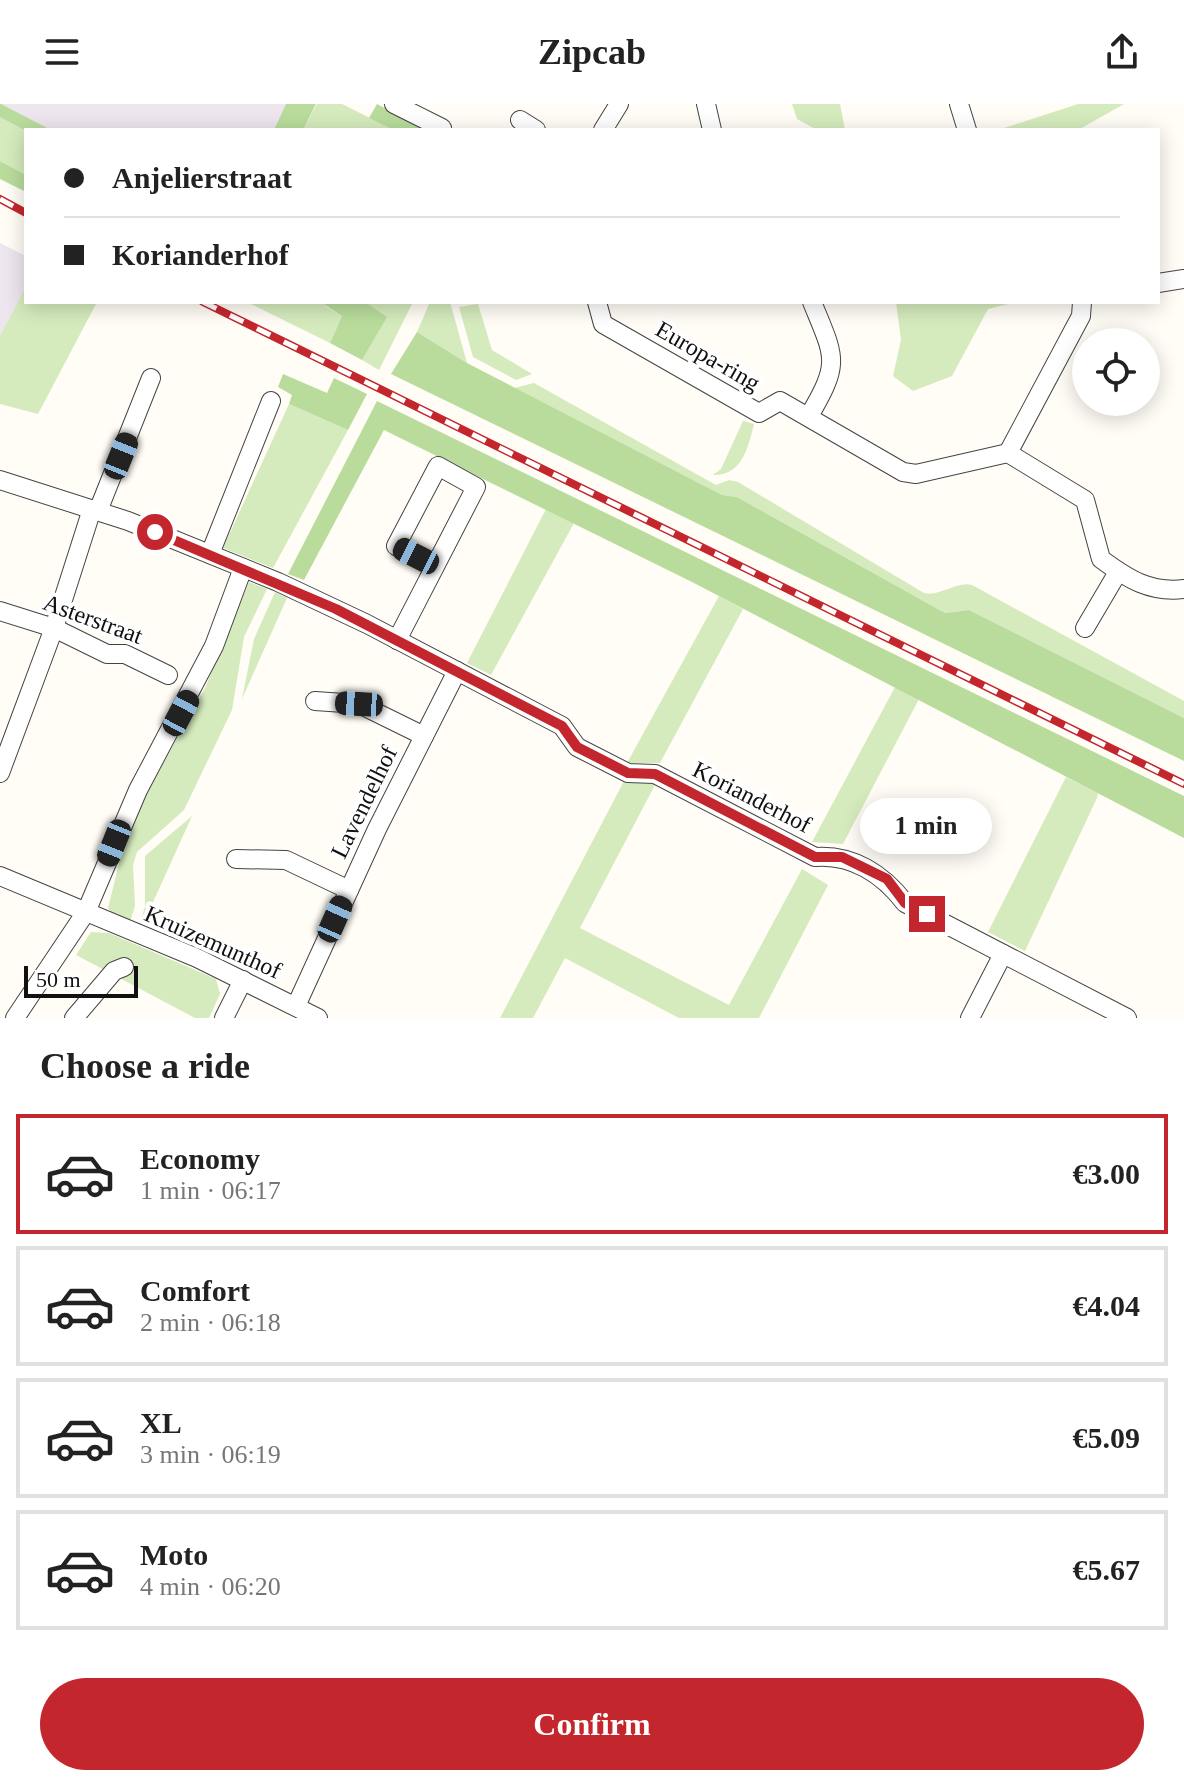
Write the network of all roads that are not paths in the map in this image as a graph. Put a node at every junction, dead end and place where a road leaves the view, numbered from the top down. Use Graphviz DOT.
graph roads {
  1 [pos="394,104"];
  2 [pos="619,104"];
  3 [pos="706,104"];
  4 [pos="959,104"];
  5 [pos="442,128"];
  6 [pos="604,128"];
  7 [pos="712,128"];
  8 [pos="966,128"];
  9 [pos="1184,279"];
  10 [pos="1160,283"];
  11 [pos="598,304"];
  12 [pos="813,304"];
  13 [pos="1082,304"];
  14 [pos="151,378"];
  15 [pos="271,401"];
  16 [pos="809,416"];
  17 [pos="1008,453"];
  18 [pos="0,480"];
  19 [pos="95,510"];
  20 [pos="210,554"];
  21 [pos="435,566"];
  22 [pos="243,568"];
  23 [pos="1118,572"];
  24 [pos="1184,589"];
  25 [pos="0,611"];
  26 [pos="54,628"];
  27 [pos="1085,628"];
  28 [pos="397,640"];
  29 [pos="457,671"];
  30 [pos="168,675"];
  31 [pos="315,701"];
  32 [pos="424,736"];
  33 [pos="6,743"];
  34 [pos="0,773"];
  35 [pos="236,859"];
  36 [pos="0,876"];
  37 [pos="349,890"];
  38 [pos="86,912"];
  39 [pos="1003,954"];
  40 [pos="124,967"];
  41 [pos="243,980"];
  42 [pos="296,1006"];
  43 [pos="15,1018"];
  44 [pos="74,1018"];
  45 [pos="224,1018"];
  46 [pos="318,1018"];
  47 [pos="970,1018"];
  48 [pos="1127,1018"];
  1 -- 5 [label="street"];
  2 -- 6 [label="street"];
  3 -- 7 [label="street"];
  4 -- 8 [label="street"];
  9 -- 10 [label="street"];
  11 -- 16 [label="street, Europa-ring"];
  12 -- 16 [label="street"];
  13 -- 17 [label="street"];
  14 -- 19 [label="street"];
  15 -- 20 [label="street"];
  16 -- 17 [label="street, Europa-ring"];
  17 -- 23 [label="street"];
  18 -- 19 [label="street, Korianderhof"];
  19 -- 20 [label="street, Korianderhof"];
  19 -- 26 [label="street"];
  20 -- 22 [label="street, Korianderhof"];
  21 -- 21 [label="street"];
  21 -- 28 [label="street"];
  22 -- 28 [label="street, Korianderhof"];
  22 -- 38 [label="street"];
  23 -- 24 [label="street"];
  23 -- 27 [label="street"];
  25 -- 26 [label="street, Asterstraat"];
  26 -- 30 [label="street, Asterstraat"];
  26 -- 33 [label="street"];
  28 -- 29 [label="street, Korianderhof"];
  29 -- 32 [label="street, Lavendelhof"];
  29 -- 39 [label="street, Korianderhof"];
  31 -- 32 [label="street, Lavendelhof"];
  32 -- 37 [label="street, Lavendelhof"];
  33 -- 34 [label="street"];
  35 -- 37 [label="street, Lavendelhof"];
  36 -- 38 [label="street, Kruizemunthof"];
  37 -- 42 [label="street, Lavendelhof"];
  38 -- 41 [label="street, Kruizemunthof"];
  38 -- 43 [label="street"];
  39 -- 47 [label="street"];
  39 -- 48 [label="street, Korianderhof"];
  40 -- 44 [label="street"];
  41 -- 42 [label="street, Kruizemunthof"];
  41 -- 45 [label="street"];
  42 -- 46 [label="street, Kruizemunthof"];
}
